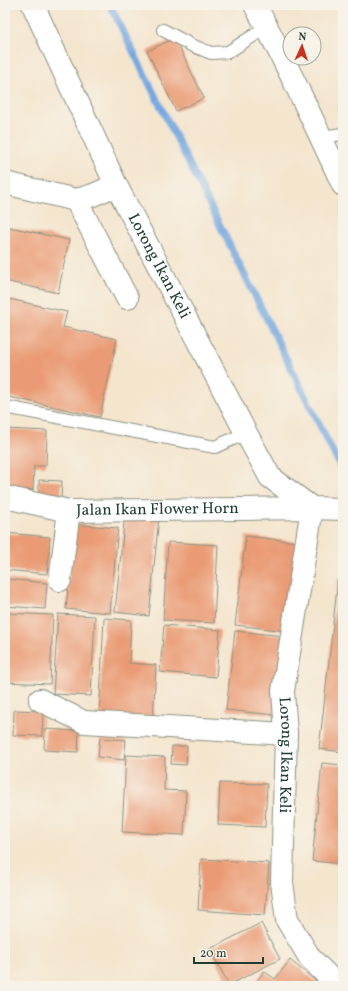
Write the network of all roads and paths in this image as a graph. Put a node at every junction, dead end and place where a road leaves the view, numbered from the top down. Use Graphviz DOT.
graph roads {
  1 [pos="33,5"];
  2 [pos="255,5"];
  3 [pos="266,27"];
  4 [pos="163,30"];
  5 [pos="343,134"];
  6 [pos="321,137"];
  7 [pos="5,183"];
  8 [pos="116,185"];
  9 [pos="343,185"];
  10 [pos="76,200"];
  11 [pos="127,298"];
  12 [pos="5,407"];
  13 [pos="246,432"];
  14 [pos="5,498"];
  15 [pos="312,508"];
  16 [pos="343,509"];
  17 [pos="69,511"];
  18 [pos="60,580"];
  19 [pos="40,700"];
  20 [pos="286,734"];
  21 [pos="338,986"];
  1 -- 8 [label="street, Lorong Ikan Keli"];
  2 -- 3 [label="street"];
  3 -- 4 [label="lane"];
  3 -- 6 [label="street"];
  5 -- 6 [label="lane"];
  6 -- 9 [label="street"];
  7 -- 10 [label="street"];
  8 -- 10 [label="street"];
  8 -- 13 [label="street, Lorong Ikan Keli"];
  10 -- 11 [label="street"];
  12 -- 13 [label="lane"];
  13 -- 15 [label="street, Lorong Ikan Keli"];
  14 -- 17 [label="street, Jalan Ikan Flower Horn"];
  15 -- 16 [label="street"];
  15 -- 17 [label="street, Jalan Ikan Flower Horn"];
  15 -- 20 [label="street, Lorong Ikan Keli"];
  17 -- 18 [label="street"];
  19 -- 20 [label="street"];
  20 -- 21 [label="street, Lorong Ikan Keli"];
}
